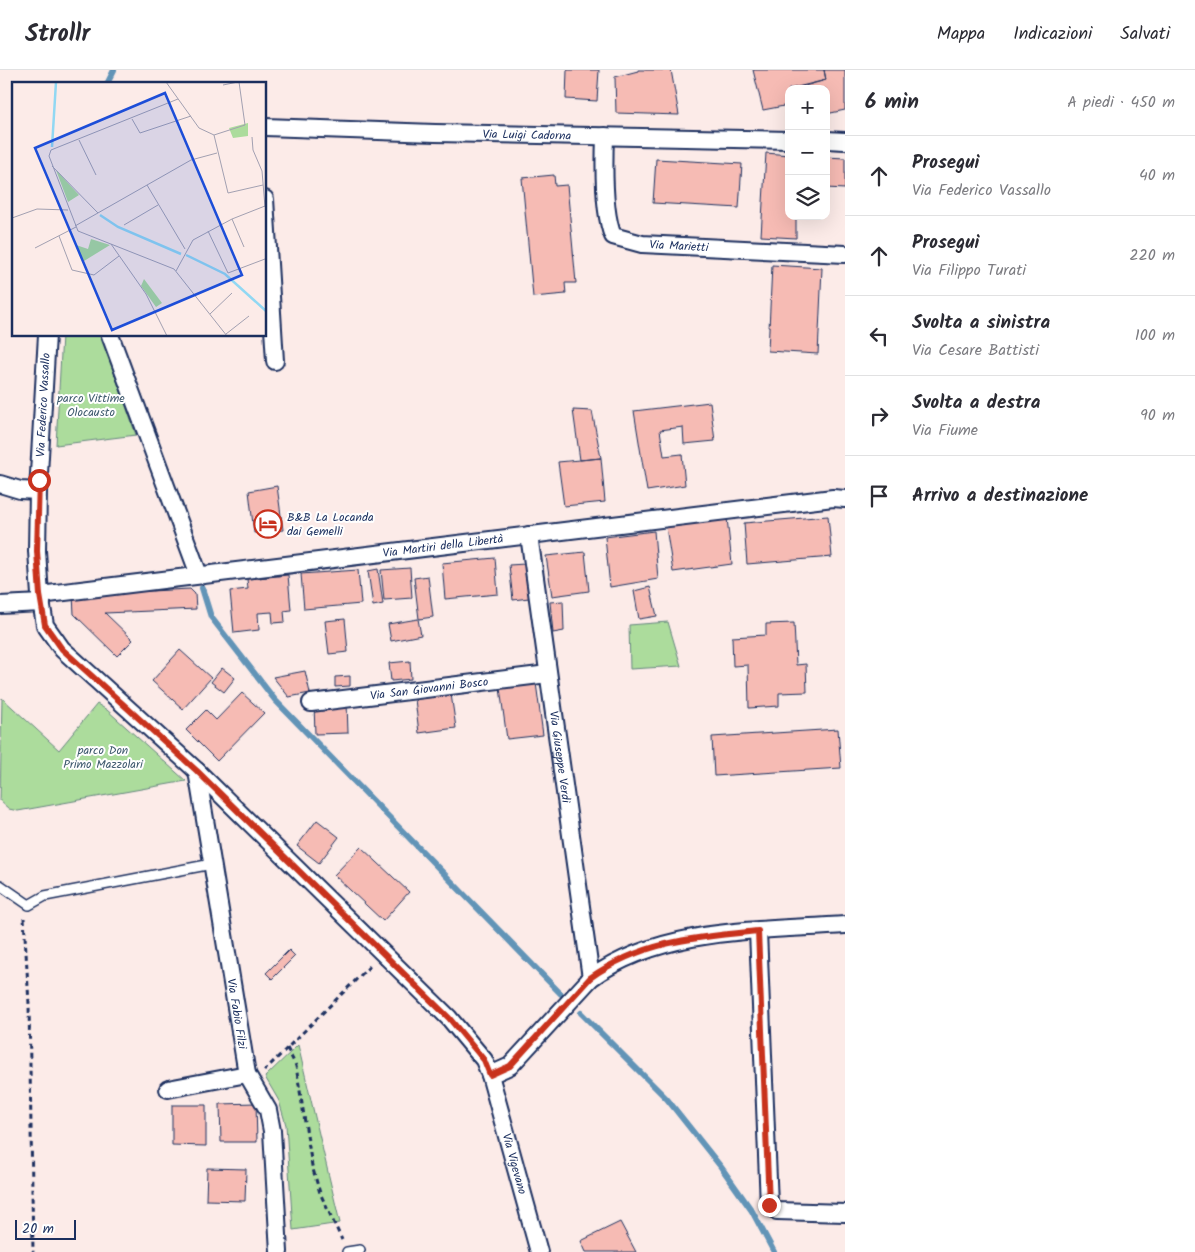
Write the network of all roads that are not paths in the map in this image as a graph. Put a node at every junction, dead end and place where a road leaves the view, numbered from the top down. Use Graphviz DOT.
graph roads {
  1 [pos="266,127"];
  2 [pos="605,136"];
  3 [pos="785,140"];
  4 [pos="830,140"];
  5 [pos="845,141"];
  6 [pos="266,215"];
  7 [pos="845,254"];
  8 [pos="47,336"];
  9 [pos="110,336"];
  10 [pos="275,361"];
  11 [pos="0,484"];
  12 [pos="38,491"];
  13 [pos="839,498"];
  14 [pos="529,535"];
  15 [pos="199,575"];
  16 [pos="41,599"];
  17 [pos="0,606"];
  18 [pos="548,674"];
  19 [pos="311,703"];
  20 [pos="197,771"];
  21 [pos="212,864"];
  22 [pos="0,885"];
  23 [pos="845,926"];
  24 [pos="758,931"];
  25 [pos="590,978"];
  26 [pos="490,1075"];
  27 [pos="249,1079"];
  28 [pos="168,1089"];
  29 [pos="845,1213"];
  30 [pos="346,1248"];
  31 [pos="360,1250"];
  32 [pos="280,1252"];
  33 [pos="539,1252"];
  1 -- 2 [label="street, Via Luigi Cadorna"];
  2 -- 3 [label="street, Via Luigi Cadorna"];
  2 -- 7 [label="street, Via Marietti"];
  4 -- 5 [label="street"];
  6 -- 10 [label="street"];
  8 -- 12 [label="street, Via Federico Vassallo"];
  9 -- 15 [label="street"];
  11 -- 12 [label="street"];
  12 -- 16 [label="street, Via Federico Vassallo"];
  13 -- 14 [label="street, Via Martiri della Libertà"];
  14 -- 15 [label="street, Via Martiri della Libertà"];
  14 -- 18 [label="street, Via Giuseppe Verdi"];
  15 -- 16 [label="street, Via Martiri della Libertà"];
  16 -- 17 [label="street, Via Martiri della Libertà"];
  16 -- 20 [label="street, Via Federico Vassallo"];
  18 -- 19 [label="street, Via San Giovanni Bosco"];
  18 -- 25 [label="street, Via Giuseppe Verdi"];
  20 -- 21 [label="street, Via Fabio Filzi"];
  20 -- 26 [label="street, Via Vigevano"];
  21 -- 22 [label="lane"];
  21 -- 27 [label="street, Via Fabio Filzi"];
  23 -- 24 [label="street"];
  24 -- 25 [label="street"];
  24 -- 29 [label="street"];
  25 -- 26 [label="street"];
  26 -- 33 [label="street, Via Vigevano"];
  27 -- 28 [label="street"];
  27 -- 32 [label="street, Via Fabio Filzi"];
  30 -- 31 [label="lane"];
}
